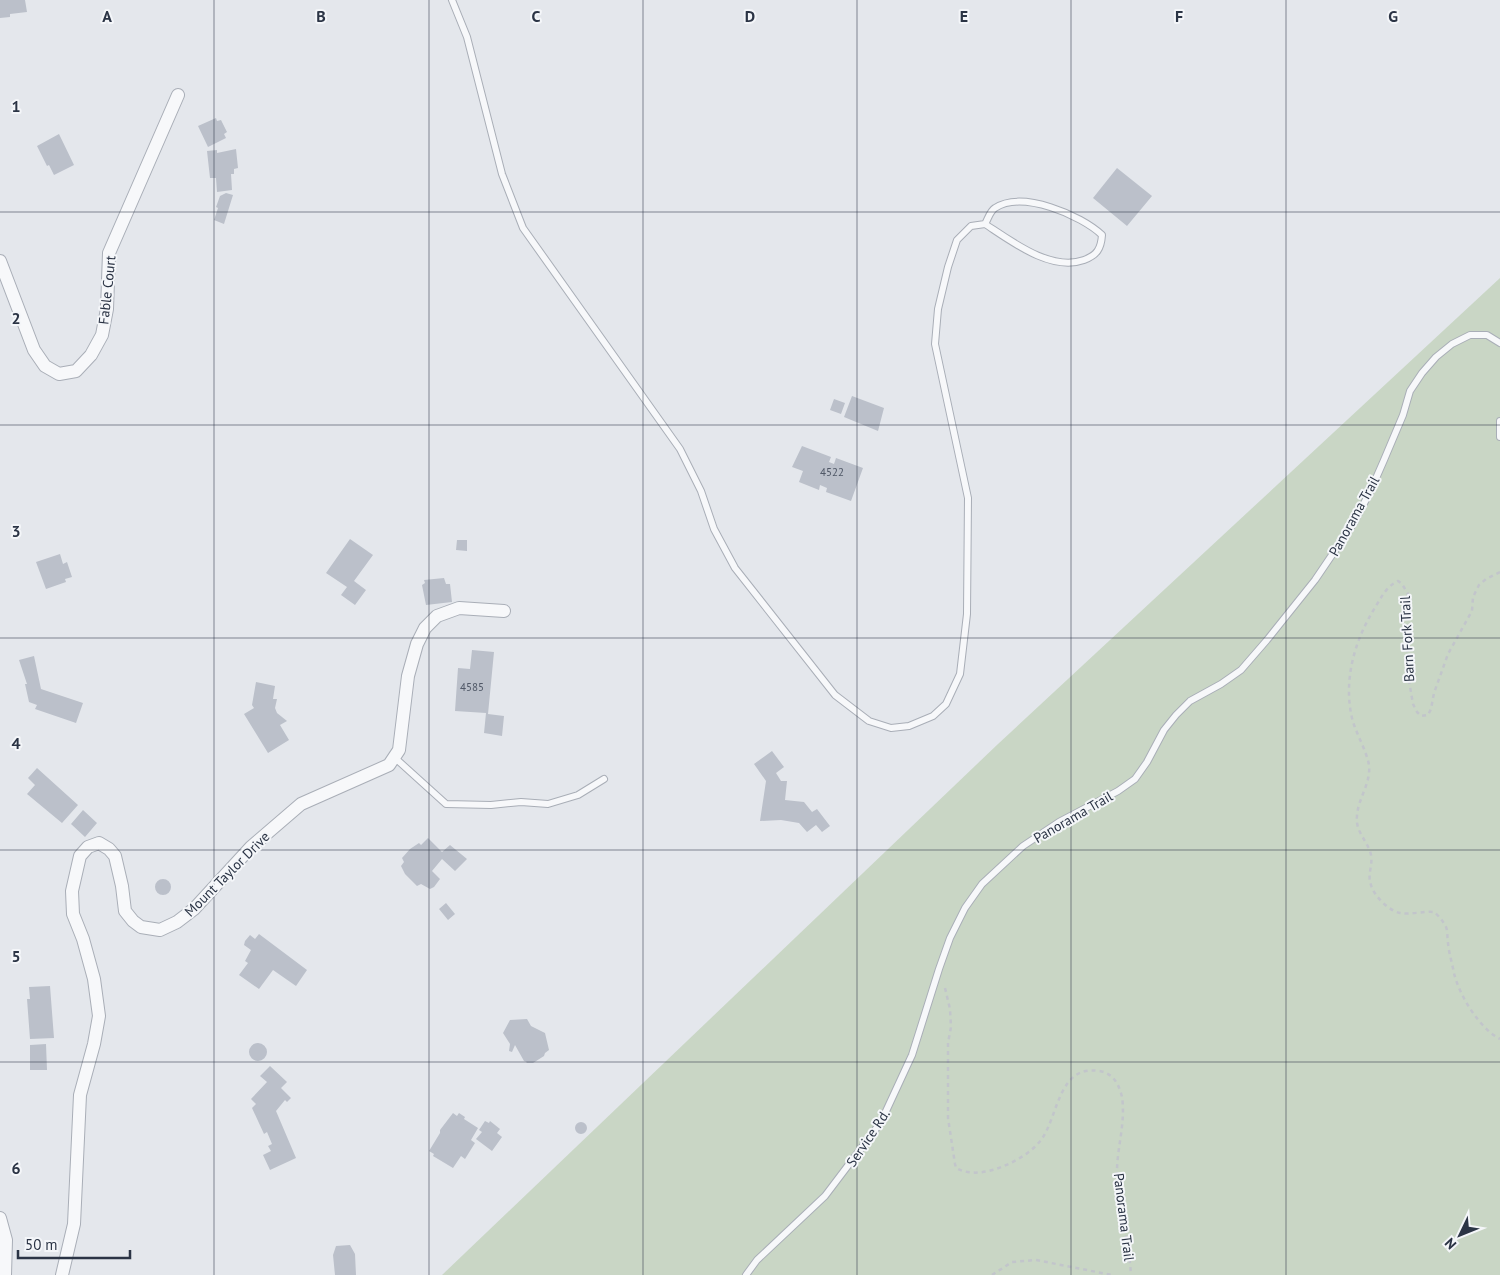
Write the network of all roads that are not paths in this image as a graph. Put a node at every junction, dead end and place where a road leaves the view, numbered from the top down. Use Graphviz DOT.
graph roads {
  1 [pos="452,0"];
  2 [pos="178,95"];
  3 [pos="985,224"];
  4 [pos="0,260"];
  5 [pos="1500,343"];
  6 [pos="1500,421"];
  7 [pos="1500,437"];
  8 [pos="504,612"];
  9 [pos="394,757"];
  10 [pos="604,779"];
  11 [pos="938,969"];
  12 [pos="0,1218"];
  13 [pos="5,1275"];
  14 [pos="62,1275"];
  15 [pos="746,1275"];
  1 -- 3 [label="lane"];
  2 -- 4 [label="street, Fable Court"];
  3 -- 3 [label="lane"];
  5 -- 11 [label="lane, Panorama Trail"];
  6 -- 7 [label="lane"];
  8 -- 9 [label="street"];
  9 -- 10 [label="lane"];
  9 -- 14 [label="street, Mount Taylor Drive"];
  11 -- 15 [label="lane, Service Rd."];
  12 -- 13 [label="street"];
}
